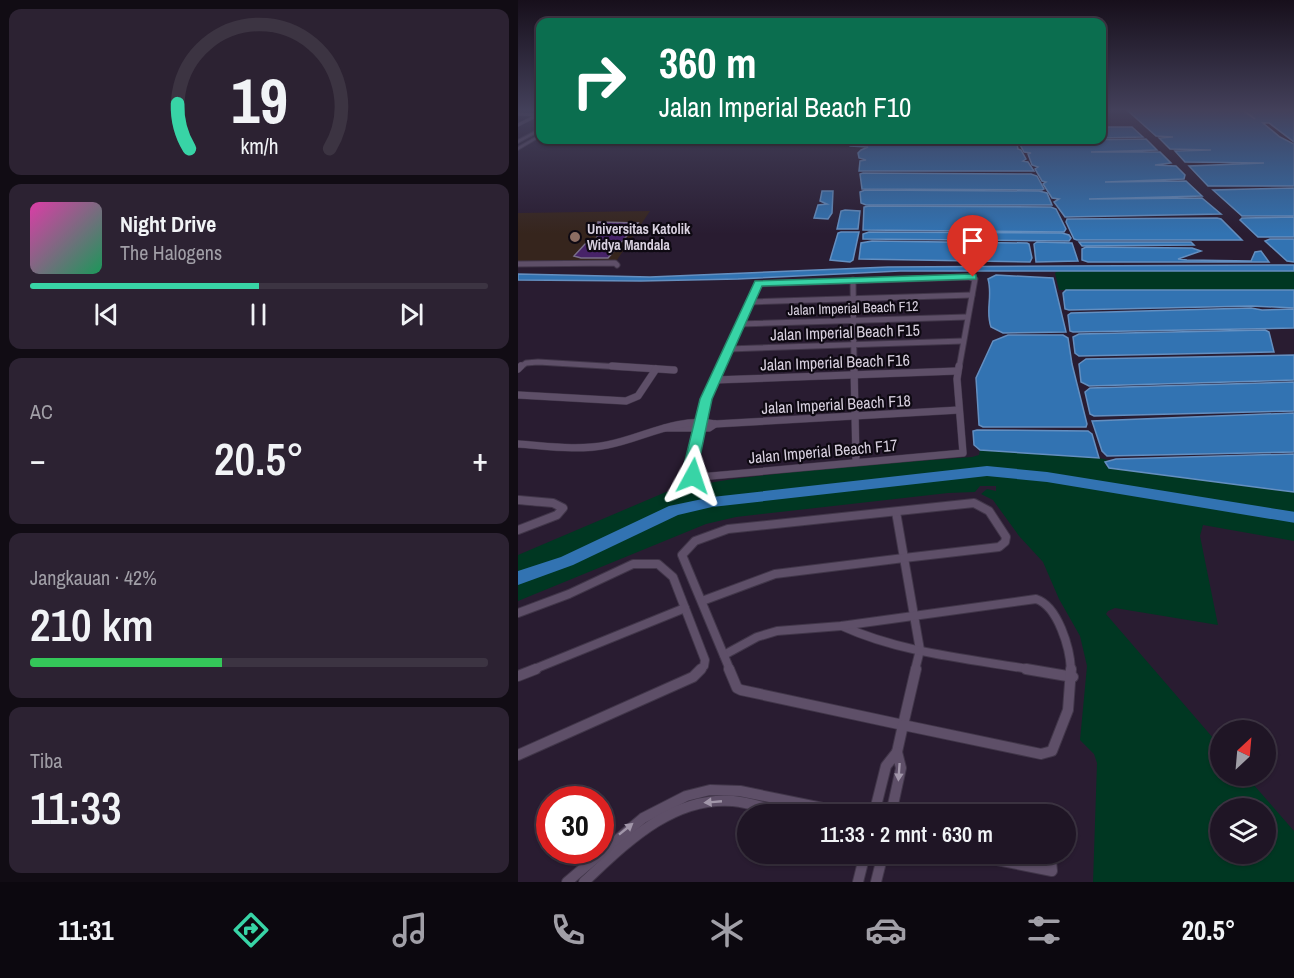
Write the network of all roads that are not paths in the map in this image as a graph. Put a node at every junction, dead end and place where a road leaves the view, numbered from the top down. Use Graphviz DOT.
graph roads {
  1 [pos="518,266"];
  2 [pos="853,280"];
  3 [pos="972,295"];
  4 [pos="854,299"];
  5 [pos="749,302"];
  6 [pos="967,317"];
  7 [pos="854,320"];
  8 [pos="739,324"];
  9 [pos="963,341"];
  10 [pos="854,345"];
  11 [pos="728,349"];
  12 [pos="518,369"];
  13 [pos="656,369"];
  14 [pos="674,370"];
  15 [pos="957,371"];
  16 [pos="855,374"];
  17 [pos="714,380"];
  18 [pos="518,395"];
  19 [pos="959,410"];
  20 [pos="855,416"];
  21 [pos="700,425"];
  22 [pos="518,444"];
  23 [pos="856,461"];
  24 [pos="518,500"];
  25 [pos="896,512"];
  26 [pos="518,530"];
  27 [pos="905,559"];
  28 [pos="702,601"];
  29 [pos="685,609"];
  30 [pos="518,613"];
  31 [pos="915,614"];
  32 [pos="841,626"];
  33 [pos="920,650"];
  34 [pos="724,655"];
  35 [pos="518,676"];
  36 [pos="1073,677"];
  37 [pos="903,726"];
  38 [pos="897,752"];
  39 [pos="518,756"];
  40 [pos="746,804"];
  41 [pos="804,804"];
  42 [pos="876,804"];
  43 [pos="893,804"];
  44 [pos="862,864"];
  45 [pos="880,864"];
  46 [pos="1017,864"];
  47 [pos="1051,864"];
  48 [pos="567,882"];
  49 [pos="584,882"];
  50 [pos="858,882"];
  51 [pos="876,882"];
  1 -- 1 [label="street"];
  2 -- 3 [label="street"];
  2 -- 4 [label="street"];
  2 -- 5 [label="street"];
  3 -- 4 [label="street"];
  3 -- 6 [label="street"];
  4 -- 5 [label="street"];
  4 -- 7 [label="street"];
  5 -- 8 [label="street"];
  6 -- 7 [label="street, Jalan Imperial Beach F12"];
  6 -- 9 [label="street"];
  7 -- 8 [label="street, Jalan Imperial Beach F12"];
  7 -- 10 [label="street"];
  8 -- 11 [label="street"];
  9 -- 10 [label="street, Jalan Imperial Beach F15"];
  9 -- 15 [label="street"];
  10 -- 11 [label="street, Jalan Imperial Beach F15"];
  10 -- 16 [label="street"];
  11 -- 17 [label="street"];
  12 -- 13 [label="street"];
  13 -- 14 [label="street"];
  13 -- 18 [label="street"];
  15 -- 16 [label="street, Jalan Imperial Beach F16"];
  15 -- 19 [label="street"];
  16 -- 17 [label="street, Jalan Imperial Beach F16"];
  16 -- 20 [label="street"];
  17 -- 21 [label="street"];
  19 -- 20 [label="street, Jalan Imperial Beach F18"];
  19 -- 23 [label="street, Jalan Imperial Beach F17"];
  20 -- 21 [label="street, Jalan Imperial Beach F18"];
  20 -- 23 [label="street"];
  21 -- 22 [label="street, Jalan Imperial Beach F18"];
  21 -- 23 [label="street, Jalan Imperial Beach F17"];
  24 -- 26 [label="street"];
  25 -- 27 [label="street"];
  25 -- 27 [label="street"];
  25 -- 28 [label="street"];
  27 -- 28 [label="street"];
  27 -- 31 [label="street"];
  28 -- 34 [label="street"];
  29 -- 30 [label="street"];
  29 -- 35 [label="street"];
  29 -- 39 [label="street"];
  31 -- 32 [label="street"];
  31 -- 33 [label="street"];
  31 -- 36 [label="street"];
  32 -- 33 [label="street"];
  32 -- 34 [label="street"];
  33 -- 36 [label="street"];
  33 -- 37 [label="street"];
  34 -- 37 [label="street"];
  36 -- 37 [label="street"];
  37 -- 38 [label="street"];
  38 -- 42 [label="street"];
  38 -- 43 [label="street, one-way"];
  40 -- 49 [label="street, one-way"];
  48 -- 41 [label="street, one-way"];
  44 -- 50 [label="street"];
  45 -- 51 [label="street"];
  46 -- 47 [label="street"];
}
